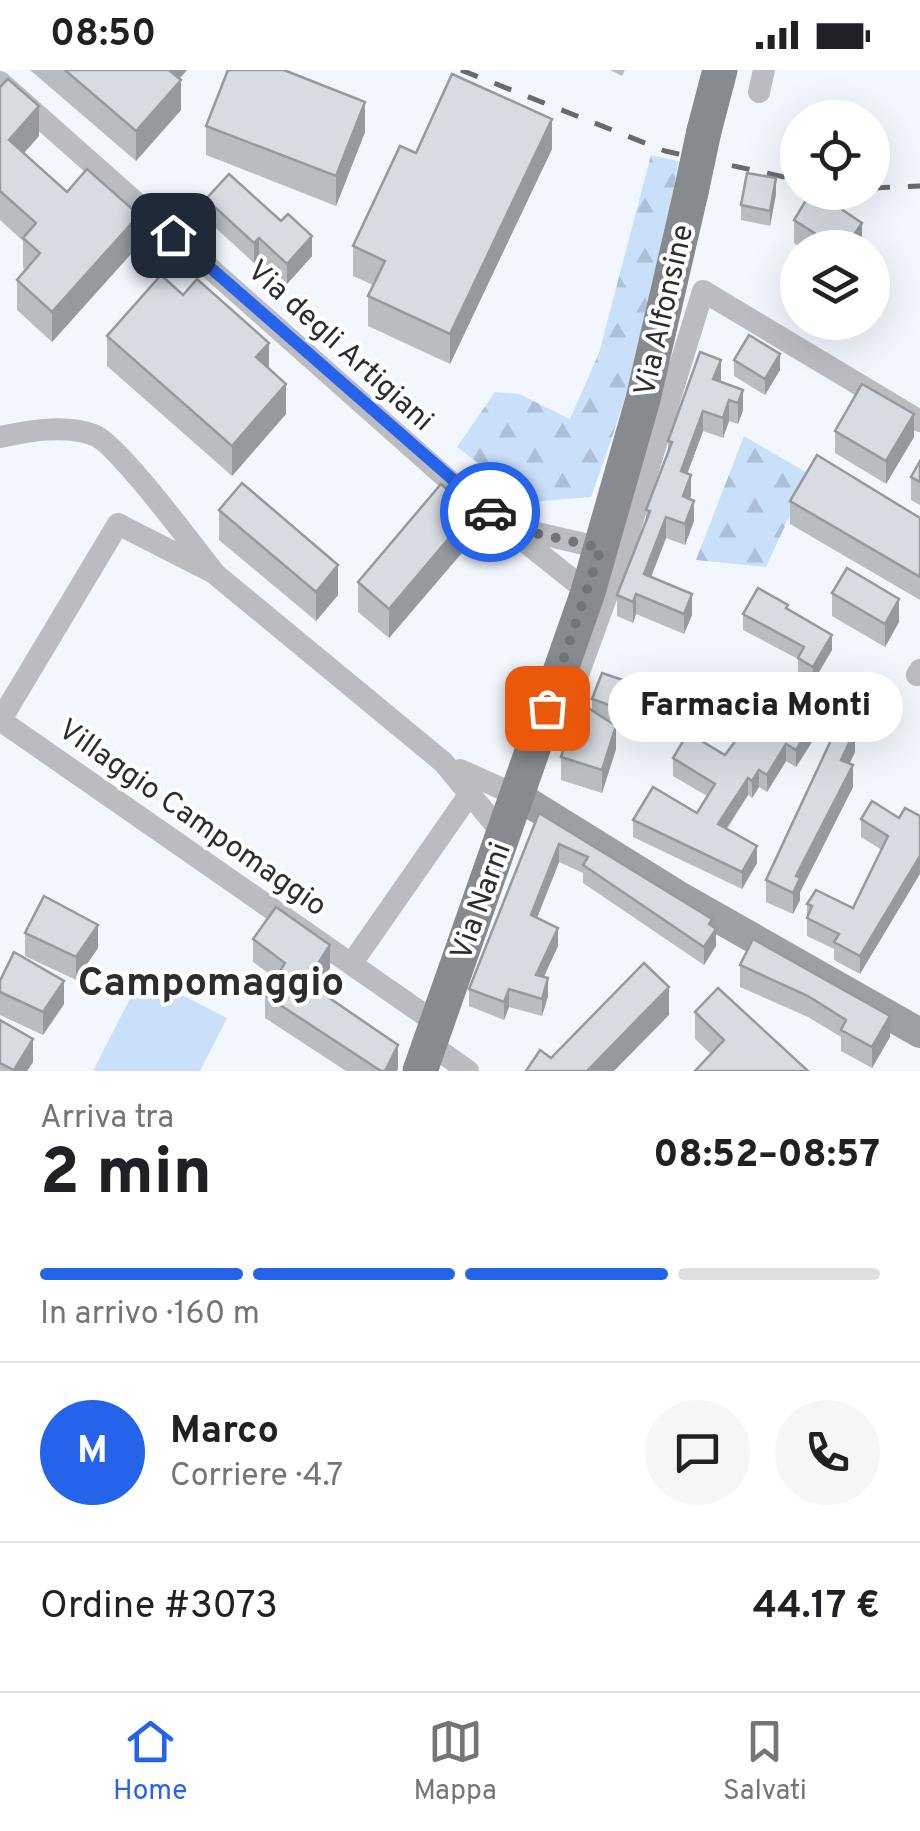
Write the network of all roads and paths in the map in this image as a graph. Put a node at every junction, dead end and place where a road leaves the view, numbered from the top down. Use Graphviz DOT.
graph roads {
  1 [pos="720,70"];
  2 [pos="0,82"];
  3 [pos="920,420"];
  4 [pos="0,437"];
  5 [pos="512,528"];
  6 [pos="601,548"];
  7 [pos="214,574"];
  8 [pos="588,592"];
  9 [pos="0,721"];
  10 [pos="540,731"];
  11 [pos="443,762"];
  12 [pos="470,792"];
  13 [pos="518,796"];
  14 [pos="504,835"];
  15 [pos="352,963"];
  16 [pos="920,1034"];
  17 [pos="429,1046"];
  18 [pos="468,1071"];
  1 -- 6 [label="main road, Via Alfonsine, bridge"];
  2 -- 5 [label="street, Via degli Artigiani"];
  3 -- 10 [label="street, Via Narni"];
  4 -- 7 [label="street"];
  5 -- 6 [label="street, Via degli Artigiani"];
  5 -- 8 [label="street, Via degli Artigiani"];
  6 -- 8 [label="main road, Via Narni"];
  7 -- 9 [label="street, Villaggio Campomaggio"];
  7 -- 11 [label="street, Villaggio Campomaggio"];
  8 -- 10 [label="main road, Via Narni"];
  9 -- 15 [label="street, Villaggio Campomaggio"];
  10 -- 13 [label="main road, Via Narni"];
  11 -- 12 [label="street, Villaggio Campomaggio"];
  11 -- 13 [label="street, Villaggio Campomaggio"];
  12 -- 14 [label="street, Villaggio Campomaggio"];
  12 -- 15 [label="street"];
  13 -- 14 [label="main road, Via Narni"];
  13 -- 16 [label="street"];
  14 -- 17 [label="main road, Via Narni"];
  15 -- 17 [label="street, Villaggio Campomaggio"];
  17 -- 18 [label="street, Villaggio Campomaggio"];
}
